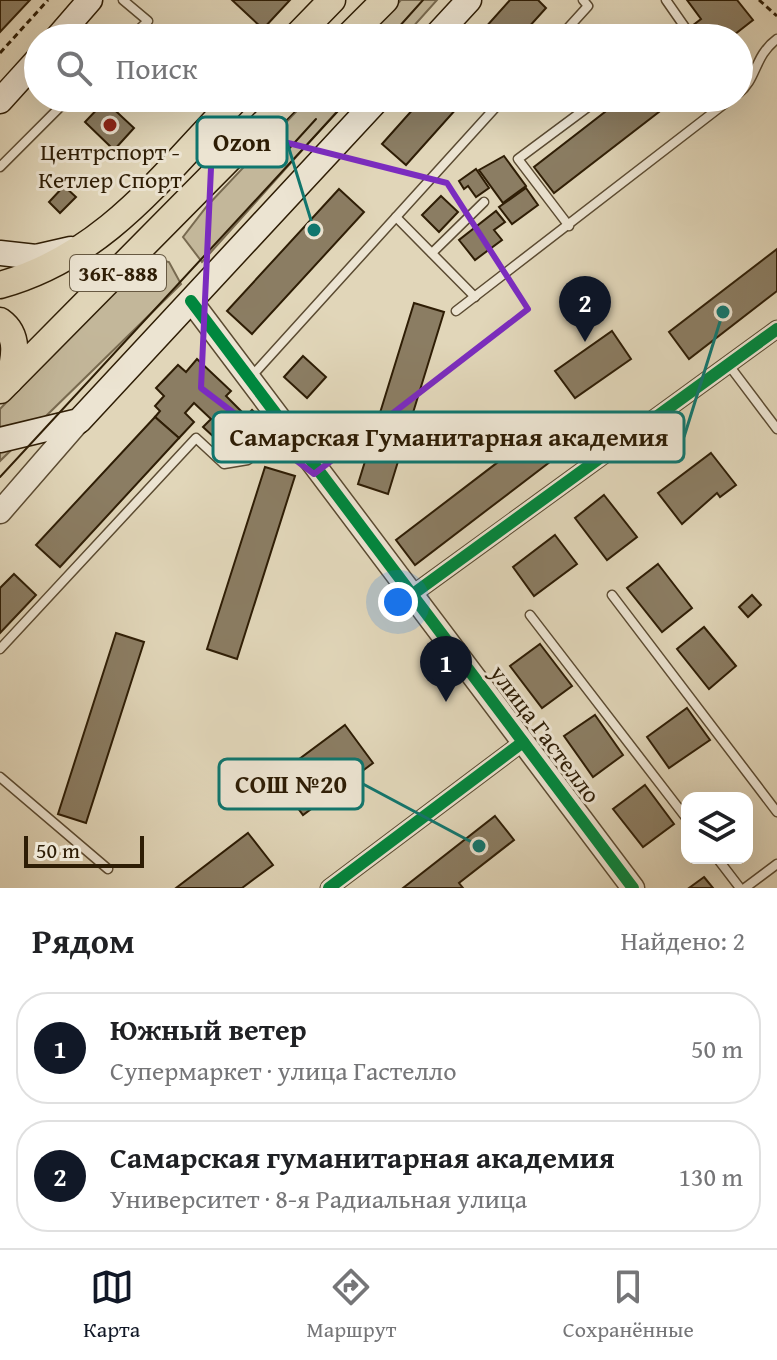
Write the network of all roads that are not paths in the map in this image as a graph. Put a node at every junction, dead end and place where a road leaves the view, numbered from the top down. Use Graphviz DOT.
graph roads {
  1 [pos="90,0"];
  2 [pos="123,0"];
  3 [pos="332,0"];
  4 [pos="385,0"];
  5 [pos="469,0"];
  6 [pos="666,0"];
  7 [pos="589,2"];
  8 [pos="69,24"];
  9 [pos="145,24"];
  10 [pos="309,24"];
  11 [pos="361,24"];
  12 [pos="447,24"];
  13 [pos="571,24"];
  14 [pos="683,24"];
  15 [pos="777,39"];
  16 [pos="753,70"];
  17 [pos="24,74"];
  18 [pos="0,101"];
  19 [pos="55,112"];
  20 [pos="223,112"];
  21 [pos="276,112"];
  22 [pos="366,112"];
  23 [pos="491,112"];
  24 [pos="581,112"];
  25 [pos="714,112"];
  26 [pos="0,167"];
  27 [pos="484,202"];
  28 [pos="396,217"];
  29 [pos="569,226"];
  30 [pos="96,241"];
  31 [pos="0,253"];
  32 [pos="432,253"];
  33 [pos="0,285"];
  34 [pos="475,297"];
  35 [pos="191,301"];
  36 [pos="456,311"];
  37 [pos="0,321"];
  38 [pos="777,329"];
  39 [pos="728,364"];
  40 [pos="250,378"];
  41 [pos="4,386"];
  42 [pos="79,421"];
  43 [pos="286,426"];
  44 [pos="777,429"];
  45 [pos="0,440"];
  46 [pos="0,512"];
  47 [pos="413,594"];
  48 [pos="612,595"];
  49 [pos="530,615"];
  50 [pos="0,649"];
  51 [pos="523,742"];
  52 [pos="0,777"];
  53 [pos="681,811"];
  54 [pos="777,812"];
  55 [pos="722,864"];
  56 [pos="777,864"];
  57 [pos="108,869"];
  58 [pos="329,888"];
  59 [pos="633,888"];
  60 [pos="742,888"];
  1 -- 8 [label="main road"];
  2 -- 9 [label="lane"];
  3 -- 10 [label="main road"];
  4 -- 11 [label="main road"];
  5 -- 12 [label="main road"];
  6 -- 14 [label="lane"];
  7 -- 13 [label="lane"];
  15 -- 16 [label="lane"];
  17 -- 18 [label="main road"];
  19 -- 26 [label="lane"];
  20 -- 30 [label="main road, 36К-888"];
  21 -- 41 [label="main road, 36К-888"];
  22 -- 35 [label="main road"];
  23 -- 28 [label="lane"];
  24 -- 29 [label="lane"];
  25 -- 29 [label="lane"];
  27 -- 32 [label="lane"];
  28 -- 32 [label="lane"];
  28 -- 40 [label="lane"];
  29 -- 34 [label="lane"];
  30 -- 31 [label="main road"];
  30 -- 33 [label="main road, 36К-888"];
  32 -- 34 [label="lane"];
  34 -- 36 [label="lane"];
  35 -- 40 [label="street, улица Гастелло"];
  35 -- 42 [label="main road"];
  37 -- 41 [label="main road"];
  38 -- 39 [label="street"];
  39 -- 44 [label="lane"];
  39 -- 47 [label="street"];
  40 -- 43 [label="street, улица Гастелло"];
  42 -- 45 [label="main road"];
  42 -- 46 [label="street"];
  43 -- 47 [label="street, улица Гастелло"];
  43 -- 50 [label="lane"];
  47 -- 51 [label="street, улица Гастелло"];
  48 -- 54 [label="lane"];
  49 -- 53 [label="lane"];
  51 -- 58 [label="street"];
  51 -- 59 [label="street, улица Гастелло"];
  52 -- 57 [label="lane"];
  55 -- 60 [label="lane"];
  56 -- 60 [label="lane"];
}
